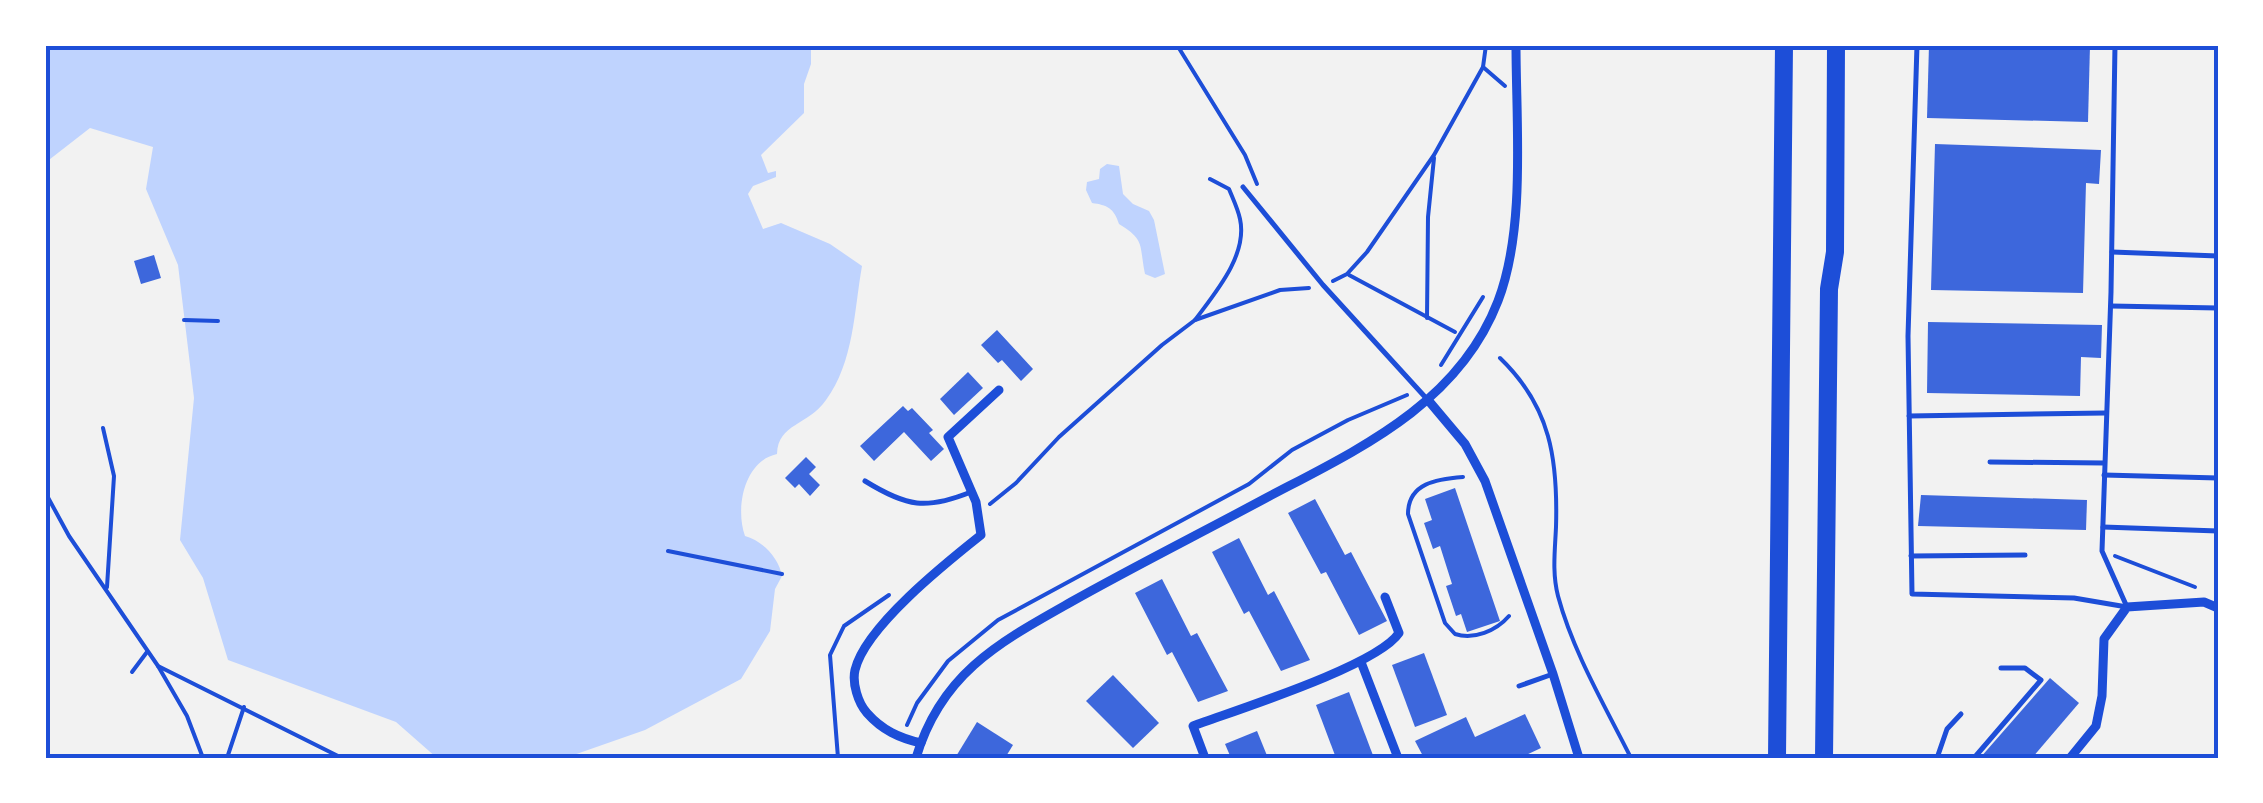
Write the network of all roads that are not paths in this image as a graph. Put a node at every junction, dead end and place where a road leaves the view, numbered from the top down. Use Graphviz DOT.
graph roads {
  1 [pos="1516,45"];
  2 [pos="1784,45"];
  3 [pos="1839,45"];
  4 [pos="1917,45"];
  5 [pos="2115,45"];
  6 [pos="1242,186"];
  7 [pos="2112,252"];
  8 [pos="2218,256"];
  9 [pos="2110,306"];
  10 [pos="2218,308"];
  11 [pos="999,390"];
  12 [pos="1428,400"];
  13 [pos="2104,413"];
  14 [pos="1909,416"];
  15 [pos="1990,462"];
  16 [pos="2104,463"];
  17 [pos="2104,475"];
  18 [pos="2218,478"];
  19 [pos="864,482"];
  20 [pos="971,492"];
  21 [pos="2104,527"];
  22 [pos="2218,531"];
  23 [pos="1912,556"];
  24 [pos="2025,556"];
  25 [pos="1385,597"];
  26 [pos="2127,606"];
  27 [pos="2218,608"];
  28 [pos="1361,662"];
  29 [pos="2002,668"];
  30 [pos="1553,674"];
  31 [pos="1519,686"];
  32 [pos="1961,714"];
  33 [pos="921,743"];
  34 [pos="1578,755"];
  35 [pos="916,758"];
  36 [pos="1205,758"];
  37 [pos="1398,758"];
  38 [pos="1564,758"];
  39 [pos="1777,758"];
  40 [pos="1824,758"];
  41 [pos="1938,758"];
  42 [pos="1974,758"];
  43 [pos="2070,758"];
  1 -- 12 [label="street"];
  2 -- 39 [label="highway"];
  3 -- 40 [label="highway"];
  4 -- 14 [label="lane"];
  5 -- 7 [label="lane"];
  6 -- 12 [label="lane"];
  7 -- 8 [label="lane"];
  7 -- 9 [label="lane"];
  9 -- 10 [label="lane"];
  9 -- 13 [label="lane"];
  11 -- 20 [label="street"];
  12 -- 30 [label="street"];
  12 -- 33 [label="street"];
  13 -- 14 [label="lane"];
  13 -- 16 [label="lane"];
  14 -- 23 [label="lane"];
  15 -- 16 [label="lane"];
  16 -- 17 [label="lane"];
  17 -- 18 [label="lane"];
  17 -- 21 [label="lane"];
  19 -- 20 [label="lane"];
  20 -- 33 [label="street"];
  21 -- 22 [label="lane"];
  21 -- 26 [label="lane"];
  23 -- 24 [label="lane"];
  23 -- 26 [label="lane"];
  25 -- 28 [label="street"];
  26 -- 27 [label="street"];
  26 -- 43 [label="street"];
  28 -- 36 [label="street"];
  28 -- 37 [label="street"];
  29 -- 42 [label="lane"];
  30 -- 31 [label="lane"];
  30 -- 34 [label="street"];
  32 -- 41 [label="lane"];
  33 -- 35 [label="street"];
  34 -- 38 [label="street"];
}
